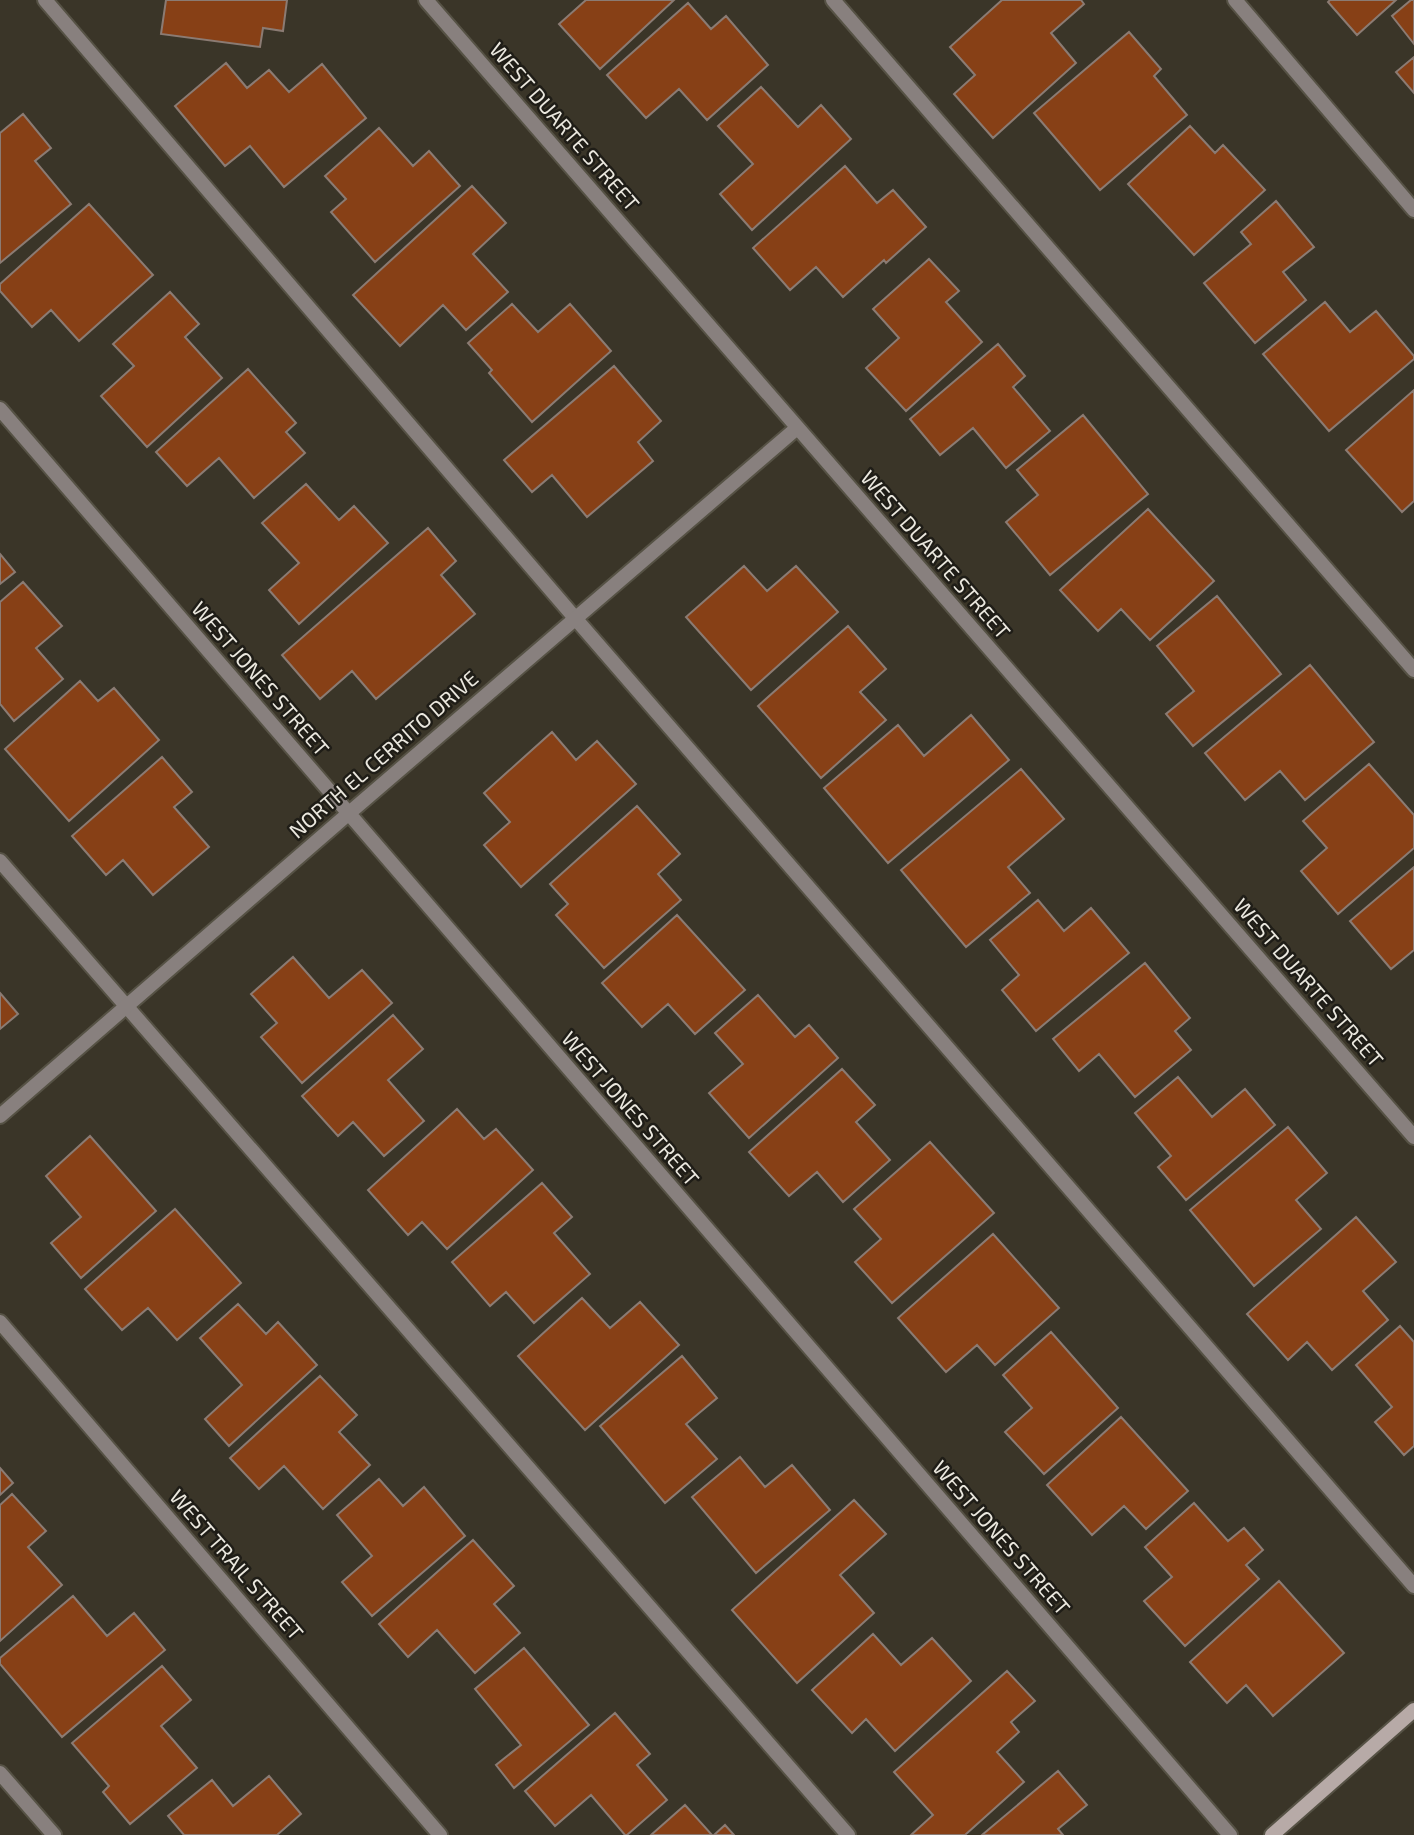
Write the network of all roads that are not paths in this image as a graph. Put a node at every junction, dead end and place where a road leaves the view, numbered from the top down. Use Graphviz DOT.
graph roads {
  1 [pos="45,0"];
  2 [pos="426,0"];
  3 [pos="833,0"];
  4 [pos="1235,0"];
  5 [pos="1414,210"];
  6 [pos="0,409"];
  7 [pos="797,428"];
  8 [pos="575,618"];
  9 [pos="1414,670"];
  10 [pos="348,814"];
  11 [pos="0,861"];
  12 [pos="127,1006"];
  13 [pos="0,1116"];
  14 [pos="1414,1137"];
  15 [pos="0,1322"];
  16 [pos="1414,1586"];
  17 [pos="1414,1710"];
  18 [pos="0,1773"];
  19 [pos="54,1835"];
  20 [pos="440,1835"];
  21 [pos="848,1835"];
  22 [pos="1230,1835"];
  23 [pos="1272,1835"];
  1 -- 8 [label="street"];
  2 -- 7 [label="street, WEST DUARTE STREET"];
  3 -- 9 [label="street"];
  4 -- 5 [label="street"];
  6 -- 10 [label="street, WEST JONES STREET"];
  7 -- 8 [label="street, NORTH EL CERRITO DRIVE"];
  7 -- 14 [label="street, WEST DUARTE STREET"];
  8 -- 10 [label="street, NORTH EL CERRITO DRIVE"];
  8 -- 16 [label="street"];
  10 -- 12 [label="street, NORTH EL CERRITO DRIVE"];
  10 -- 22 [label="street, WEST JONES STREET"];
  11 -- 12 [label="street"];
  12 -- 13 [label="street, NORTH EL CERRITO DRIVE"];
  12 -- 21 [label="street"];
  15 -- 20 [label="street, WEST TRAIL STREET"];
  17 -- 23 [label="main road"];
  18 -- 19 [label="street"];
}
